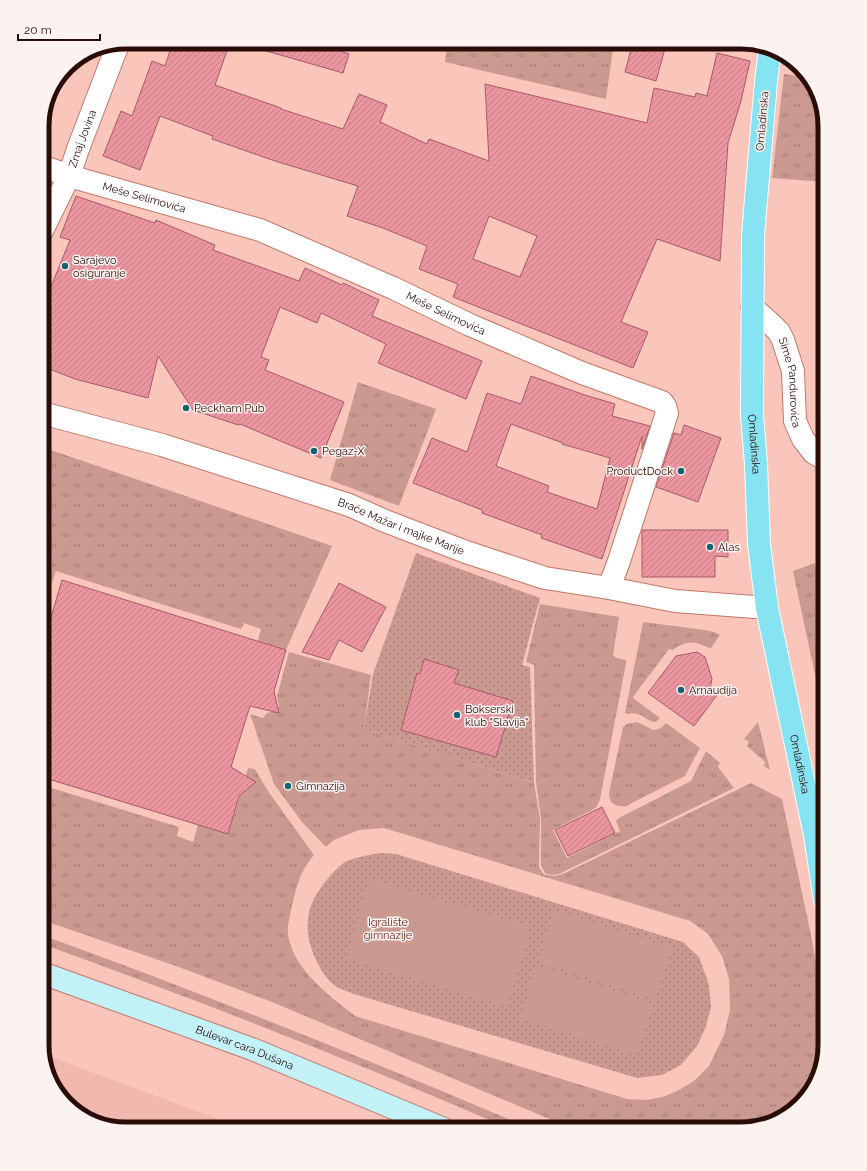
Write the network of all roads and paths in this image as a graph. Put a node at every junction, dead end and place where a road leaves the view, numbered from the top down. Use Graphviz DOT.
graph roads {
  1 [pos="116,50"];
  2 [pos="769,55"];
  3 [pos="49,169"];
  4 [pos="69,176"];
  5 [pos="49,217"];
  6 [pos="752,307"];
  7 [pos="49,415"];
  8 [pos="818,455"];
  9 [pos="609,588"];
  10 [pos="767,608"];
  11 [pos="815,835"];
  12 [pos="818,842"];
  13 [pos="818,855"];
  14 [pos="49,976"];
  15 [pos="427,1122"];
  1 -- 4 [label="street, Zmaj Jovina"];
  2 -- 6 [label="main road, Omladinska"];
  3 -- 4 [label="street, Meše Selimovića"];
  4 -- 5 [label="street, Zmaj Jovina"];
  4 -- 9 [label="street, Meše Selimovića"];
  6 -- 8 [label="street, Sime Pandurovića"];
  6 -- 10 [label="main road, Omladinska"];
  7 -- 9 [label="street, Braće Mažar i majke Marije"];
  9 -- 10 [label="street, Braće Mažar i majke Marije"];
  10 -- 11 [label="main road, Omladinska"];
  11 -- 12 [label="main road, Omladinska"];
  11 -- 13 [label="main road, Omladinska"];
  14 -- 15 [label="main road, Bulevar cara Dušana"];
}
